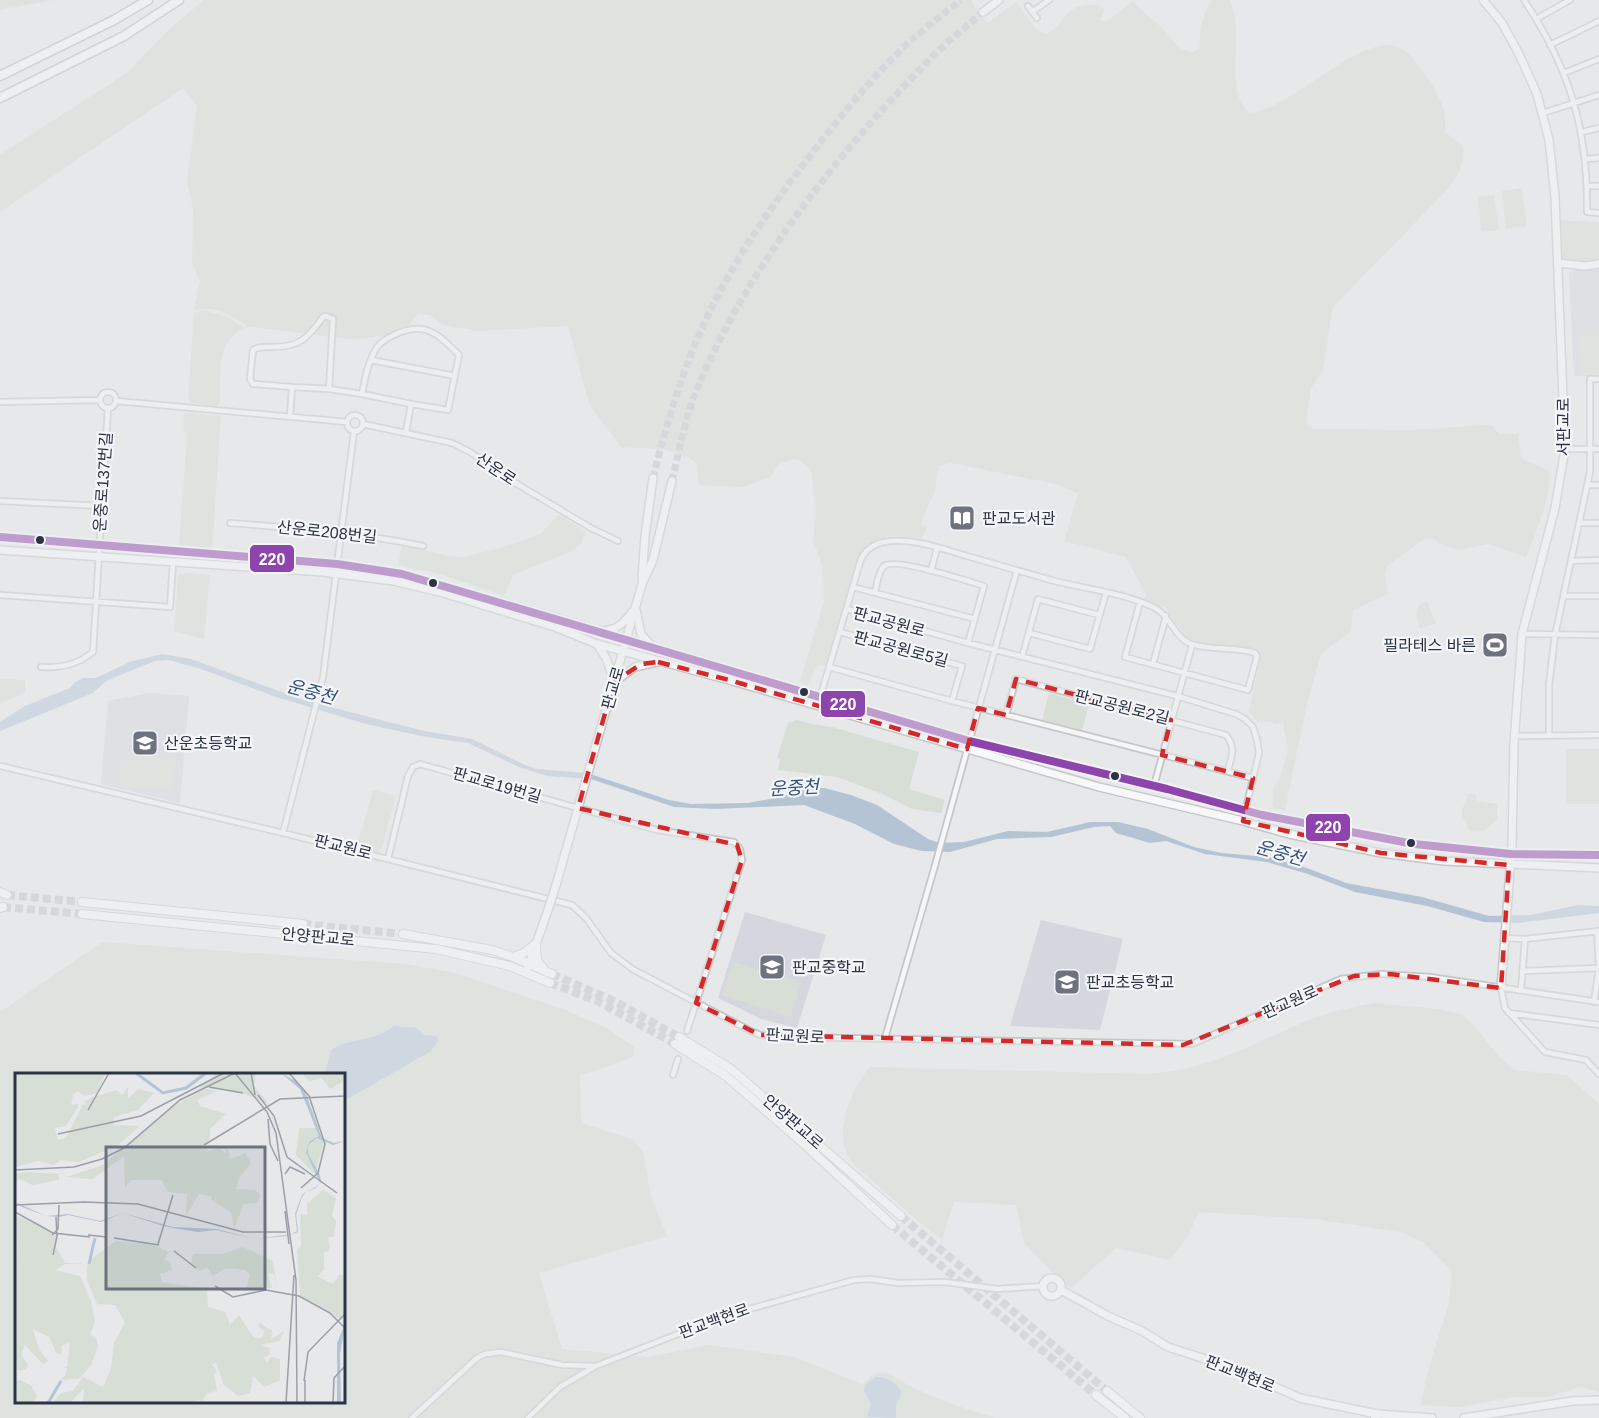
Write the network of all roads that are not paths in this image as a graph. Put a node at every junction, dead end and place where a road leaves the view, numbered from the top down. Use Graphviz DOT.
graph roads {
  1 [pos="148,0"];
  2 [pos="179,0"];
  3 [pos="999,0"];
  4 [pos="1049,0"];
  5 [pos="1483,0"];
  6 [pos="1524,0"];
  7 [pos="1570,0"];
  8 [pos="1028,6"];
  9 [pos="983,12"];
  10 [pos="1032,12"];
  11 [pos="1037,18"];
  12 [pos="1536,19"];
  13 [pos="1599,21"];
  14 [pos="1550,45"];
  15 [pos="1599,59"];
  16 [pos="1564,73"];
  17 [pos="0,76"];
  18 [pos="1599,95"];
  19 [pos="0,98"];
  20 [pos="1574,102"];
  21 [pos="1544,113"];
  22 [pos="1599,128"];
  23 [pos="1582,132"];
  24 [pos="1599,158"];
  25 [pos="1586,159"];
  26 [pos="1587,186"];
  27 [pos="1599,186"];
  28 [pos="1599,213"];
  29 [pos="1558,263"];
  30 [pos="1599,264"];
  31 [pos="371,360"];
  32 [pos="455,375"];
  33 [pos="1599,380"];
  34 [pos="292,387"];
  35 [pos="329,389"];
  36 [pos="362,394"];
  37 [pos="100,400"];
  38 [pos="116,401"];
  39 [pos="0,402"];
  40 [pos="411,404"];
  41 [pos="108,408"];
  42 [pos="1591,413"];
  43 [pos="1599,413"];
  44 [pos="290,416"];
  45 [pos="347,422"];
  46 [pos="363,424"];
  47 [pos="354,431"];
  48 [pos="406,432"];
  49 [pos="1591,448"];
  50 [pos="1599,448"];
  51 [pos="1565,449"];
  52 [pos="653,478"];
  53 [pos="672,481"];
  54 [pos="1588,485"];
  55 [pos="1599,485"];
  56 [pos="0,501"];
  57 [pos="102,506"];
  58 [pos="230,523"];
  59 [pos="1580,523"];
  60 [pos="1599,523"];
  61 [pos="341,534"];
  62 [pos="0,537"];
  63 [pos="618,541"];
  64 [pos="99,545"];
  65 [pos="423,546"];
  66 [pos="937,548"];
  67 [pos="0,550"];
  68 [pos="98,556"];
  69 [pos="1599,560"];
  70 [pos="1571,561"];
  71 [pos="173,563"];
  72 [pos="337,564"];
  73 [pos="1017,570"];
  74 [pos="931,571"];
  75 [pos="336,573"];
  76 [pos="642,584"];
  77 [pos="853,586"];
  78 [pos="874,592"];
  79 [pos="1106,593"];
  80 [pos="0,595"];
  81 [pos="1563,596"];
  82 [pos="1599,596"];
  83 [pos="95,602"];
  84 [pos="1140,602"];
  85 [pos="636,608"];
  86 [pos="847,609"];
  87 [pos="1099,615"];
  88 [pos="1166,616"];
  89 [pos="975,619"];
  90 [pos="601,632"];
  91 [pos="840,632"];
  92 [pos="1029,633"];
  93 [pos="1522,634"];
  94 [pos="1555,635"];
  95 [pos="1599,635"];
  96 [pos="627,640"];
  97 [pos="968,643"];
  98 [pos="597,644"];
  99 [pos="1192,645"];
  100 [pos="659,649"];
  101 [pos="994,650"];
  102 [pos="623,652"];
  103 [pos="1022,657"];
  104 [pos="658,662"];
  105 [pos="1153,664"];
  106 [pos="41,667"];
  107 [pos="829,667"];
  108 [pos="1184,673"];
  109 [pos="614,682"];
  110 [pos="1177,696"];
  111 [pos="952,701"];
  112 [pos="819,703"];
  113 [pos="978,708"];
  114 [pos="1006,715"];
  115 [pos="1171,720"];
  116 [pos="1599,735"];
  117 [pos="1516,736"];
  118 [pos="1549,736"];
  119 [pos="969,741"];
  120 [pos="967,749"];
  121 [pos="1162,754"];
  122 [pos="0,766"];
  123 [pos="1228,770"];
  124 [pos="1253,778"];
  125 [pos="1154,786"];
  126 [pos="578,808"];
  127 [pos="1245,810"];
  128 [pos="1243,821"];
  129 [pos="283,833"];
  130 [pos="1511,854"];
  131 [pos="1599,855"];
  132 [pos="388,859"];
  133 [pos="1509,865"];
  134 [pos="1599,868"];
  135 [pos="82,902"];
  136 [pos="82,914"];
  137 [pos="303,924"];
  138 [pos="1598,931"];
  139 [pos="403,934"];
  140 [pos="1506,938"];
  141 [pos="1525,939"];
  142 [pos="536,944"];
  143 [pos="513,957"];
  144 [pos="530,964"];
  145 [pos="1599,968"];
  146 [pos="1523,971"];
  147 [pos="526,973"];
  148 [pos="550,983"];
  149 [pos="1501,987"];
  150 [pos="1521,990"];
  151 [pos="1597,1002"];
  152 [pos="696,1003"];
  153 [pos="1509,1013"];
  154 [pos="1599,1025"];
  155 [pos="687,1031"];
  156 [pos="885,1038"];
  157 [pos="678,1059"];
  158 [pos="1599,1074"];
  159 [pos="673,1075"];
  160 [pos="901,1216"];
  161 [pos="892,1225"];
  162 [pos="1043,1286"];
  163 [pos="1060,1290"];
  164 [pos="596,1366"];
  165 [pos="1107,1391"];
  166 [pos="1096,1395"];
  167 [pos="1599,1400"];
  168 [pos="1508,1411"];
  169 [pos="419,1412"];
  170 [pos="1376,1416"];
  171 [pos="412,1418"];
  172 [pos="424,1418"];
  173 [pos="528,1418"];
  174 [pos="1125,1418"];
  175 [pos="1140,1418"];
  176 [pos="1432,1418"];
  177 [pos="1466,1418"];
  178 [pos="1503,1418"];
  1 -- 17 [label="highway"];
  2 -- 19 [label="highway"];
  3 -- 9 [label="main road"];
  4 -- 10 [label="street"];
  5 -- 21 [label="main road, 서판교로"];
  6 -- 12 [label="street"];
  7 -- 12 [label="street"];
  8 -- 10 [label="street"];
  10 -- 11 [label="street"];
  12 -- 14 [label="street"];
  13 -- 14 [label="street"];
  14 -- 16 [label="street"];
  15 -- 16 [label="street"];
  16 -- 20 [label="street"];
  18 -- 20 [label="street"];
  20 -- 21 [label="street"];
  20 -- 23 [label="street"];
  21 -- 29 [label="main road, 서판교로"];
  22 -- 23 [label="street"];
  23 -- 25 [label="street"];
  24 -- 25 [label="street"];
  25 -- 26 [label="street"];
  26 -- 27 [label="street"];
  26 -- 28 [label="street"];
  29 -- 30 [label="main road"];
  29 -- 51 [label="main road, 서판교로"];
  31 -- 32 [label="street"];
  31 -- 32 [label="street"];
  31 -- 36 [label="street"];
  32 -- 40 [label="street"];
  33 -- 42 [label="street"];
  34 -- 35 [label="street"];
  34 -- 35 [label="street"];
  34 -- 44 [label="street"];
  35 -- 36 [label="street"];
  36 -- 40 [label="street"];
  37 -- 38 [label="street"];
  37 -- 39 [label="street"];
  37 -- 41 [label="street"];
  38 -- 41 [label="street"];
  38 -- 44 [label="street"];
  40 -- 48 [label="street"];
  41 -- 57 [label="street, 운중로137번길"];
  42 -- 43 [label="street"];
  42 -- 49 [label="street"];
  44 -- 45 [label="street"];
  45 -- 46 [label="street"];
  45 -- 47 [label="street"];
  46 -- 47 [label="street"];
  46 -- 48 [label="street, 산운로"];
  47 -- 61 [label="street"];
  48 -- 63 [label="street, 산운로"];
  49 -- 50 [label="street"];
  49 -- 51 [label="street"];
  49 -- 54 [label="street"];
  51 -- 93 [label="main road, 서판교로"];
  52 -- 76 [label="main road, 판교로"];
  53 -- 76 [label="main road, 판교로"];
  54 -- 55 [label="street"];
  54 -- 59 [label="street"];
  56 -- 57 [label="street"];
  57 -- 64 [label="street, 운중로137번길"];
  58 -- 61 [label="street, 산운로208번길"];
  59 -- 60 [label="street"];
  59 -- 70 [label="street"];
  61 -- 65 [label="street, 산운로208번길"];
  61 -- 72 [label="street"];
  62 -- 64 [label="main road"];
  64 -- 68 [label="street, 운중로137번길"];
  64 -- 72 [label="main road"];
  66 -- 73 [label="street"];
  66 -- 74 [label="street"];
  66 -- 77 [label="street"];
  67 -- 68 [label="main road"];
  68 -- 71 [label="main road"];
  68 -- 83 [label="street, 운중로137번길"];
  69 -- 70 [label="street"];
  70 -- 81 [label="street"];
  71 -- 75 [label="main road"];
  71 -- 83 [label="street"];
  72 -- 75 [label="street"];
  72 -- 90 [label="main road"];
  73 -- 79 [label="street"];
  73 -- 101 [label="street"];
  74 -- 78 [label="street"];
  74 -- 89 [label="street"];
  75 -- 98 [label="main road"];
  75 -- 129 [label="street"];
  76 -- 85 [label="main road, 판교로"];
  77 -- 78 [label="street"];
  77 -- 86 [label="street"];
  78 -- 89 [label="street"];
  79 -- 84 [label="street"];
  79 -- 87 [label="street"];
  80 -- 83 [label="street"];
  81 -- 82 [label="street"];
  81 -- 94 [label="street"];
  83 -- 106 [label="street, 운중로137번길"];
  84 -- 88 [label="street"];
  84 -- 105 [label="street"];
  85 -- 90 [label="main road"];
  85 -- 96 [label="main road, 판교로"];
  85 -- 100 [label="main road"];
  86 -- 91 [label="street, 판교공원로"];
  86 -- 97 [label="street, 판교공원로"];
  87 -- 92 [label="street"];
  87 -- 92 [label="street"];
  88 -- 99 [label="street"];
  88 -- 105 [label="street"];
  89 -- 97 [label="street"];
  90 -- 96 [label="main road"];
  91 -- 107 [label="street, 판교공원로"];
  91 -- 111 [label="street, 판교공원로5길"];
  92 -- 103 [label="street"];
  93 -- 94 [label="street"];
  93 -- 117 [label="main road, 서판교로"];
  94 -- 95 [label="street"];
  94 -- 118 [label="street"];
  96 -- 100 [label="main road"];
  96 -- 102 [label="main road, 판교로"];
  97 -- 101 [label="street, 판교공원로"];
  98 -- 102 [label="main road"];
  98 -- 109 [label="main road"];
  99 -- 108 [label="street"];
  99 -- 108 [label="street"];
  100 -- 112 [label="main road"];
  101 -- 103 [label="street, 판교공원로"];
  101 -- 113 [label="street"];
  102 -- 104 [label="main road"];
  102 -- 109 [label="main road, 판교로"];
  103 -- 110 [label="street, 판교공원로"];
  104 -- 109 [label="main road"];
  104 -- 112 [label="main road"];
  105 -- 108 [label="street"];
  107 -- 111 [label="street"];
  107 -- 112 [label="street, 판교공원로"];
  108 -- 110 [label="street"];
  109 -- 126 [label="main road, 판교로"];
  110 -- 115 [label="street"];
  110 -- 124 [label="street, 판교공원로"];
  111 -- 113 [label="street"];
  112 -- 119 [label="main road"];
  112 -- 120 [label="main road"];
  113 -- 114 [label="street"];
  113 -- 119 [label="street"];
  114 -- 115 [label="street, 판교공원로2길"];
  114 -- 121 [label="street"];
  115 -- 121 [label="street"];
  115 -- 123 [label="street, 판교공원로2길"];
  116 -- 118 [label="street"];
  117 -- 118 [label="street"];
  117 -- 130 [label="main road, 서판교로"];
  119 -- 120 [label="street"];
  119 -- 125 [label="main road"];
  120 -- 128 [label="main road"];
  120 -- 156 [label="street"];
  121 -- 123 [label="street"];
  121 -- 125 [label="street"];
  122 -- 129 [label="street, 판교원로"];
  123 -- 124 [label="street"];
  124 -- 127 [label="street, 판교공원로"];
  125 -- 127 [label="main road"];
  126 -- 132 [label="street, 판교로19번길"];
  126 -- 142 [label="main road, bridge"];
  126 -- 152 [label="street, 판교로19번길"];
  127 -- 128 [label="street, 판교공원로"];
  127 -- 130 [label="main road"];
  128 -- 133 [label="main road"];
  129 -- 132 [label="street, 판교원로"];
  130 -- 131 [label="main road"];
  130 -- 133 [label="main road, 서판교로"];
  132 -- 152 [label="street, 판교원로"];
  133 -- 134 [label="main road"];
  133 -- 140 [label="main road, 서판교로"];
  135 -- 137 [label="main road, 안양판교로"];
  136 -- 147 [label="main road, 안양판교로"];
  138 -- 141 [label="street"];
  138 -- 145 [label="street"];
  139 -- 143 [label="main road"];
  140 -- 141 [label="street"];
  140 -- 149 [label="main road"];
  141 -- 146 [label="street"];
  142 -- 143 [label="main road"];
  142 -- 144 [label="main road"];
  142 -- 144 [label="main road"];
  143 -- 144 [label="main road"];
  144 -- 147 [label="main road"];
  145 -- 146 [label="street"];
  145 -- 151 [label="street"];
  146 -- 150 [label="street"];
  147 -- 148 [label="main road, 안양판교로"];
  149 -- 150 [label="street, 판교원로"];
  149 -- 153 [label="street"];
  149 -- 156 [label="street, 판교원로"];
  150 -- 151 [label="street, 판교원로"];
  152 -- 155 [label="street, 판교로19번길"];
  152 -- 156 [label="street, 판교원로"];
  153 -- 154 [label="street"];
  153 -- 158 [label="street"];
  157 -- 159 [label="street"];
  160 -- 161 [label="main road, 안양판교로"];
  162 -- 163 [label="main road"];
  162 -- 163 [label="main road"];
  162 -- 164 [label="street, 판교백현로"];
  163 -- 170 [label="main road, 판교백현로"];
  164 -- 169 [label="street, 판교백현로"];
  164 -- 173 [label="street"];
  165 -- 175 [label="main road"];
  166 -- 174 [label="main road"];
  167 -- 168 [label="main road"];
  168 -- 177 [label="main road"];
  168 -- 178 [label="main road"];
  169 -- 171 [label="street, 판교백현로"];
  169 -- 172 [label="street"];
  170 -- 176 [label="main road, 판교백현로"];
}
